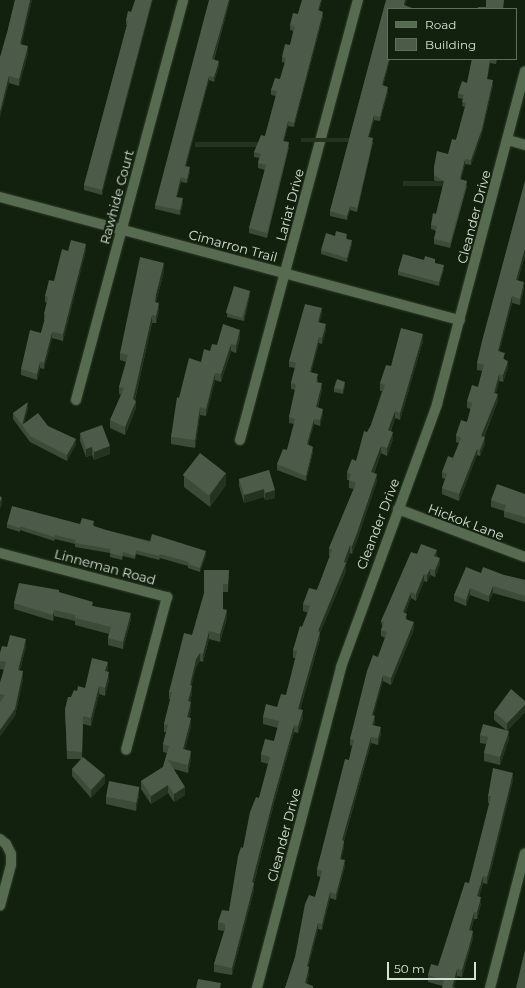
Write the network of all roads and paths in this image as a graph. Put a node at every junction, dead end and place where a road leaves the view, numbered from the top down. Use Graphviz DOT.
graph roads {
  1 [pos="183,0"];
  2 [pos="358,0"];
  3 [pos="525,71"];
  4 [pos="508,140"];
  5 [pos="525,144"];
  6 [pos="0,197"];
  7 [pos="121,230"];
  8 [pos="285,273"];
  9 [pos="460,320"];
  10 [pos="76,400"];
  11 [pos="240,440"];
  12 [pos="398,509"];
  13 [pos="0,553"];
  14 [pos="525,557"];
  15 [pos="126,750"];
  16 [pos="0,839"];
  17 [pos="525,853"];
  18 [pos="0,906"];
  19 [pos="257,988"];
  20 [pos="490,988"];
  1 -- 7 [label="street, Rawhide Court"];
  2 -- 8 [label="street, Lariat Drive"];
  3 -- 4 [label="street, Cleander Drive"];
  4 -- 5 [label="street"];
  4 -- 9 [label="street, Cleander Drive"];
  6 -- 7 [label="street, Cimarron Trail"];
  7 -- 8 [label="street, Cimarron Trail"];
  7 -- 10 [label="street, Rawhide Court"];
  8 -- 9 [label="street, Cimarron Trail"];
  8 -- 11 [label="street, Lariat Drive"];
  9 -- 12 [label="street, Cleander Drive"];
  12 -- 14 [label="street, Hickok Lane"];
  12 -- 19 [label="street, Cleander Drive"];
  13 -- 15 [label="street, Linneman Road"];
  16 -- 18 [label="street"];
  17 -- 20 [label="street"];
}
